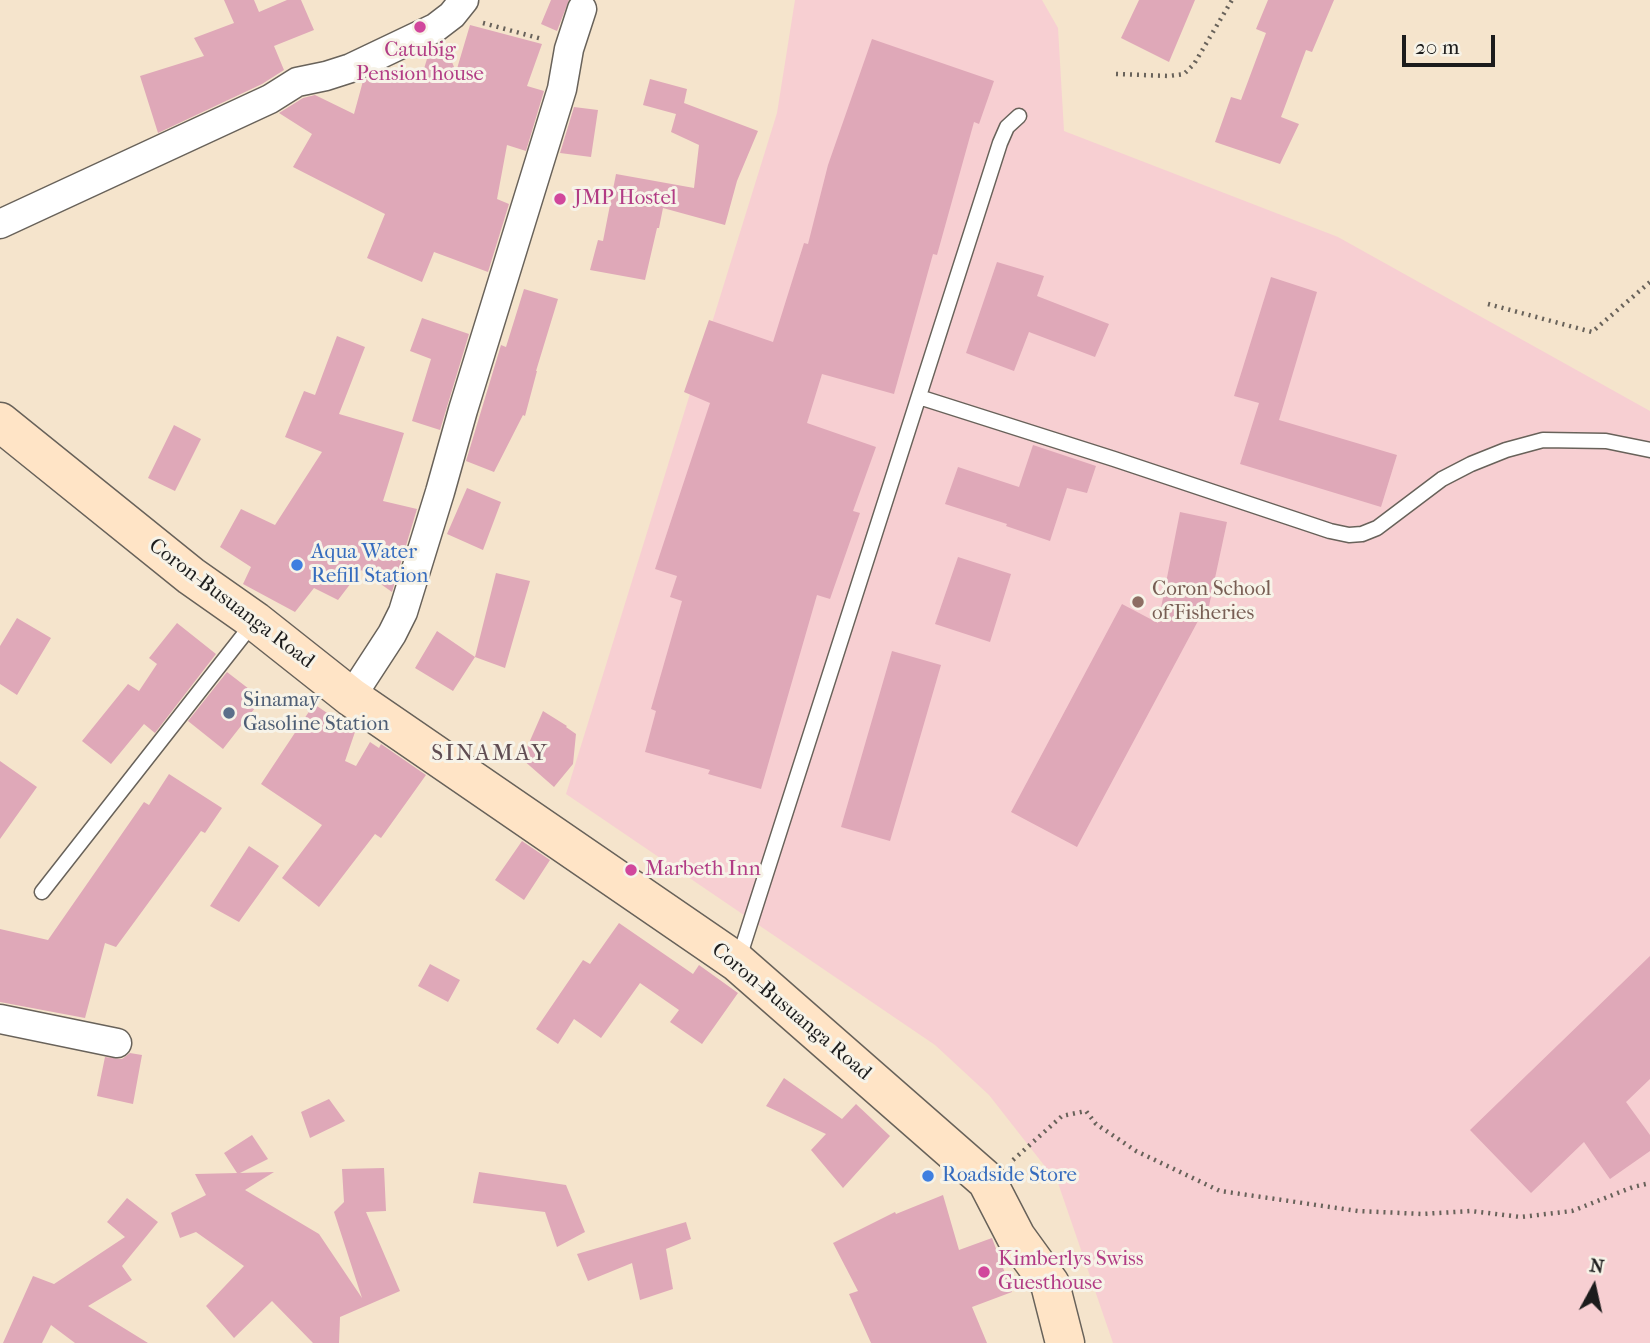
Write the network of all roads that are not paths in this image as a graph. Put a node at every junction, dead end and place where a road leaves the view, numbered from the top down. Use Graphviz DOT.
graph roads {
  1 [pos="458,7"];
  2 [pos="582,9"];
  3 [pos="1019,116"];
  4 [pos="0,224"];
  5 [pos="919,397"];
  6 [pos="0,422"];
  7 [pos="1650,450"];
  8 [pos="255,621"];
  9 [pos="351,696"];
  10 [pos="43,892"];
  11 [pos="737,962"];
  12 [pos="0,1020"];
  13 [pos="117,1043"];
  14 [pos="1065,1343"];
  1 -- 4 [label="street"];
  2 -- 9 [label="street"];
  3 -- 5 [label="lane"];
  5 -- 7 [label="lane"];
  5 -- 11 [label="lane"];
  6 -- 8 [label="main road, Coron-Busuanga Road"];
  8 -- 9 [label="main road, Coron-Busuanga Road"];
  8 -- 10 [label="lane"];
  9 -- 11 [label="main road, Coron-Busuanga Road"];
  11 -- 14 [label="main road, Coron-Busuanga Road"];
  12 -- 13 [label="street"];
}
